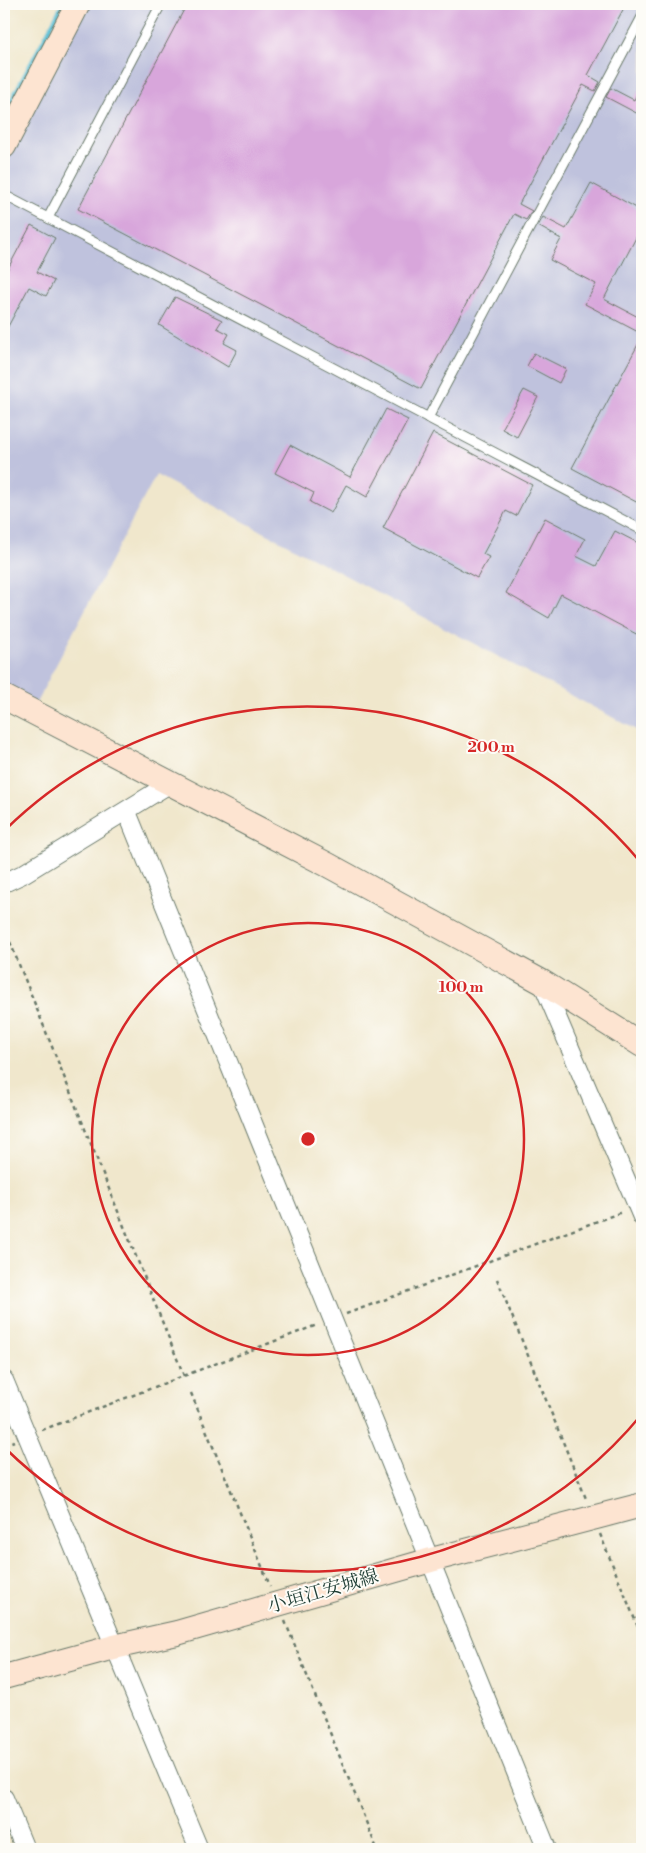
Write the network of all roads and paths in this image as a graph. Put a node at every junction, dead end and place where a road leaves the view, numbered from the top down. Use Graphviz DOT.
graph roads {
  1 [pos="78,4"];
  2 [pos="161,4"];
  3 [pos="642,17"];
  4 [pos="4,146"];
  5 [pos="4,195"];
  6 [pos="48,218"];
  7 [pos="428,418"];
  8 [pos="642,530"];
  9 [pos="4,697"];
  10 [pos="169,784"];
  11 [pos="127,812"];
  12 [pos="4,883"];
  13 [pos="4,927"];
  14 [pos="542,982"];
  15 [pos="642,1045"];
  16 [pos="642,1217"];
  17 [pos="497,1278"];
  18 [pos="184,1376"];
  19 [pos="4,1380"];
  20 [pos="642,1505"];
  21 [pos="594,1518"];
  22 [pos="431,1560"];
  23 [pos="642,1637"];
  24 [pos="114,1647"];
  25 [pos="4,1677"];
  26 [pos="4,1798"];
  27 [pos="24,1849"];
  28 [pos="199,1849"];
  29 [pos="547,1849"];
  1 -- 4 [label="street"];
  2 -- 6 [label="lane"];
  3 -- 7 [label="lane"];
  5 -- 6 [label="lane"];
  6 -- 7 [label="lane"];
  7 -- 8 [label="lane"];
  9 -- 10 [label="street"];
  10 -- 11 [label="street"];
  10 -- 14 [label="street"];
  11 -- 12 [label="street"];
  11 -- 22 [label="street"];
  13 -- 18 [label="path"];
  14 -- 15 [label="street"];
  14 -- 16 [label="street"];
  17 -- 21 [label="path"];
  19 -- 24 [label="street"];
  20 -- 21 [label="street, 小垣江安城線"];
  21 -- 22 [label="street, 小垣江安城線"];
  21 -- 23 [label="path"];
  22 -- 24 [label="street, 小垣江安城線"];
  22 -- 29 [label="street"];
  24 -- 25 [label="street, 小垣江安城線"];
  24 -- 28 [label="street"];
  26 -- 27 [label="street"];
}
